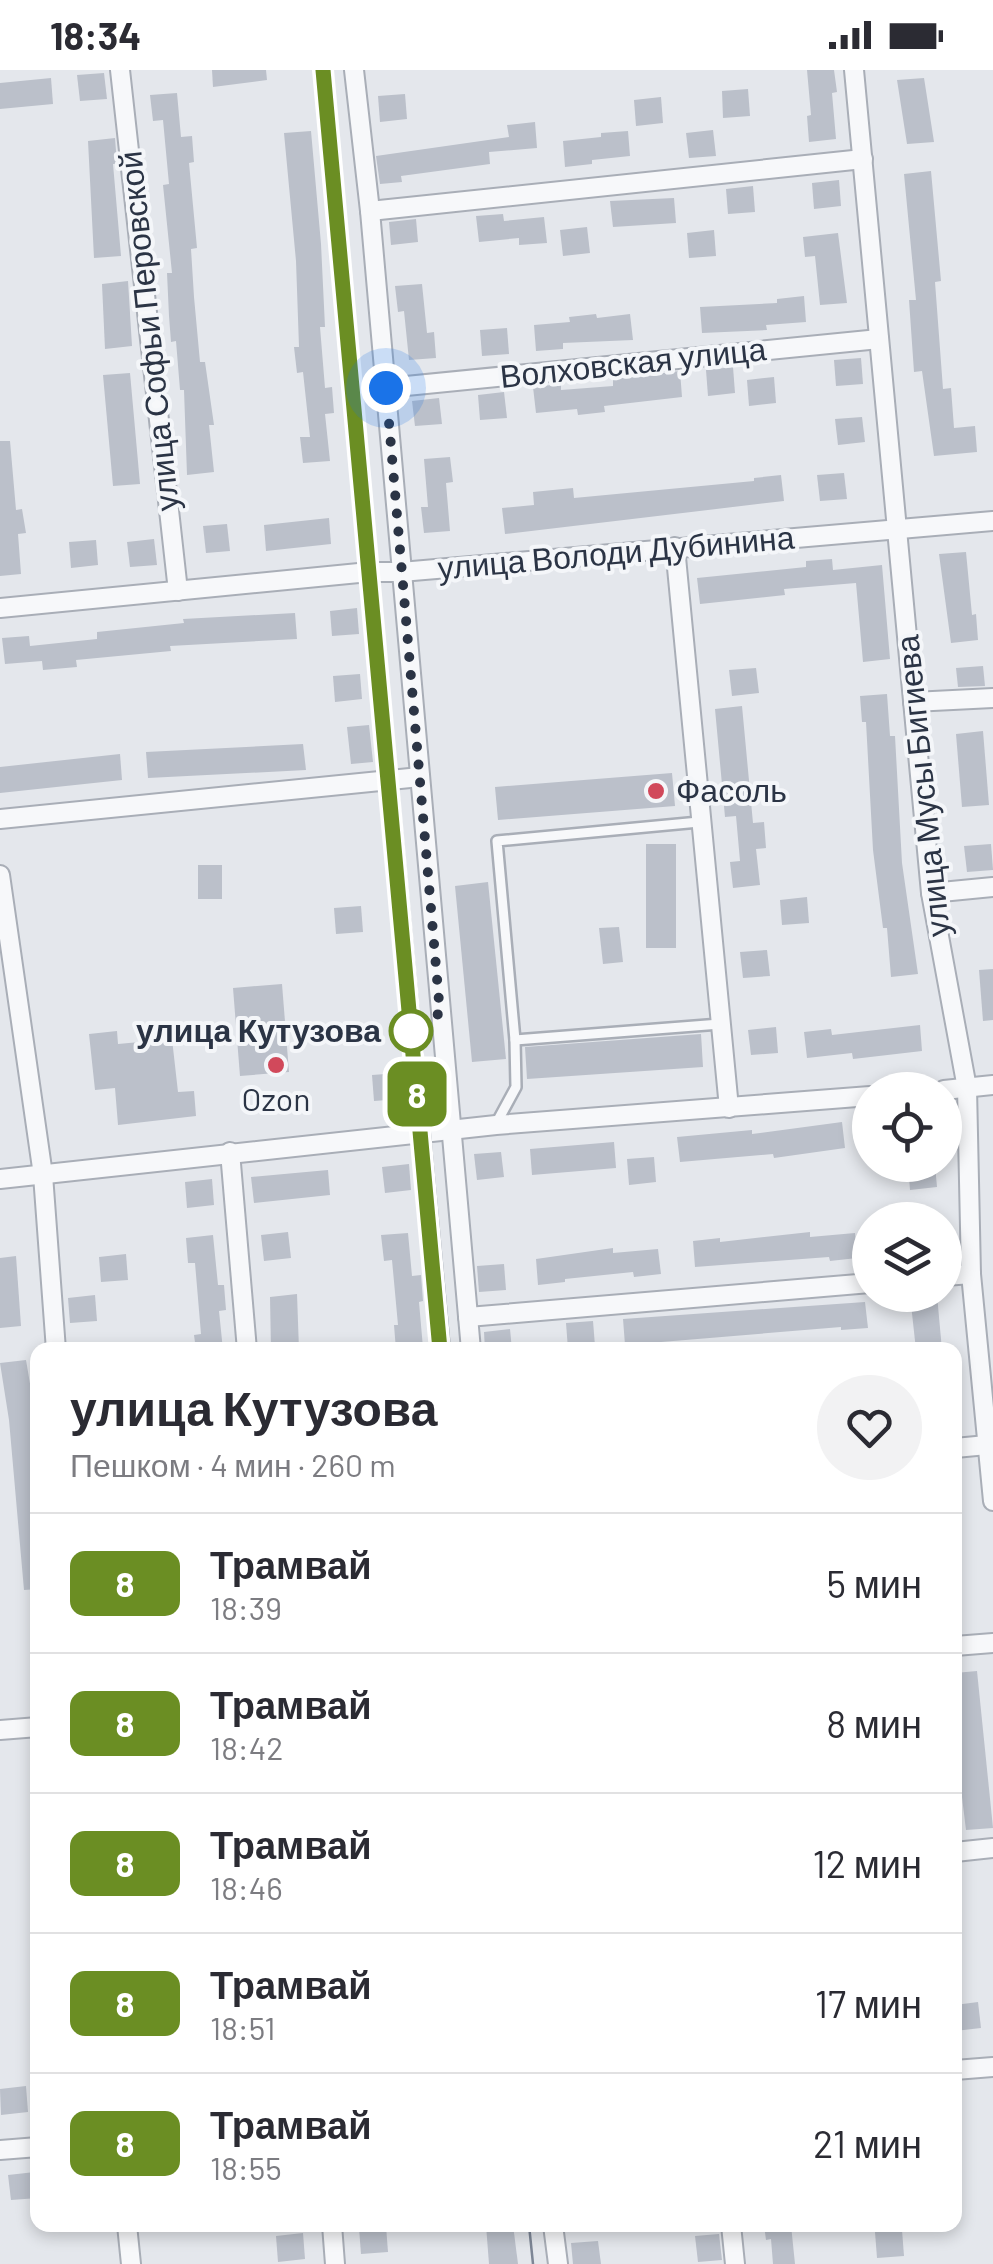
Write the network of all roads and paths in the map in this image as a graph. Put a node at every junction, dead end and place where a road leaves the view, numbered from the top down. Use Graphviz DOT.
graph roads {
  1 [pos="120,70"];
  2 [pos="354,70"];
  3 [pos="854,70"];
  4 [pos="863,159"];
  5 [pos="370,211"];
  6 [pos="879,339"];
  7 [pos="386,388"];
  8 [pos="993,521"];
  9 [pos="897,529"];
  10 [pos="675,548"];
  11 [pos="402,572"];
  12 [pos="178,591"];
  13 [pos="0,608"];
  14 [pos="993,698"];
  15 [pos="913,702"];
  16 [pos="420,777"];
  17 [pos="0,819"];
  18 [pos="700,822"];
  19 [pos="0,875"];
  20 [pos="993,888"];
  21 [pos="930,893"];
  22 [pos="720,1024"];
  23 [pos="515,1040"];
  24 [pos="993,1086"];
  25 [pos="962,1088"];
  26 [pos="967,1088"];
  27 [pos="852,1098"];
  28 [pos="729,1108"];
  29 [pos="496,1125"];
  30 [pos="450,1131"];
  31 [pos="230,1152"];
  32 [pos="44,1176"];
  33 [pos="0,1179"];
  34 [pos="971,1274"];
  35 [pos="962,1275"];
  36 [pos="852,1285"];
  37 [pos="468,1317"];
  38 [pos="55,1342"];
  39 [pos="246,1342"];
  40 [pos="470,1342"];
  41 [pos="987,1445"];
  42 [pos="962,1447"];
  43 [pos="993,1500"];
  44 [pos="993,1643"];
  45 [pos="962,1645"];
  46 [pos="30,1728"];
  47 [pos="0,1730"];
  48 [pos="993,1848"];
  49 [pos="962,1851"];
  50 [pos="993,2067"];
  51 [pos="962,2069"];
  52 [pos="30,2148"];
  53 [pos="0,2150"];
  54 [pos="128,2232"];
  55 [pos="332,2232"];
  56 [pos="554,2232"];
  57 [pos="732,2232"];
  58 [pos="131,2264"];
  59 [pos="334,2264"];
  60 [pos="558,2264"];
  61 [pos="734,2264"];
  1 -- 12 [label="street, улица Софьи Перовской"];
  2 -- 5 [label="street"];
  3 -- 4 [label="street, улица Мусы Бигиева"];
  4 -- 5 [label="street"];
  4 -- 6 [label="street, улица Мусы Бигиева"];
  5 -- 7 [label="street"];
  6 -- 7 [label="street, Волховская улица"];
  6 -- 9 [label="street, улица Мусы Бигиева"];
  7 -- 11 [label="street"];
  8 -- 9 [label="street, улица Володи Дубинина"];
  9 -- 10 [label="street, улица Володи Дубинина"];
  9 -- 15 [label="street, улица Мусы Бигиева"];
  10 -- 11 [label="street, улица Володи Дубинина"];
  10 -- 18 [label="street"];
  11 -- 12 [label="street, улица Володи Дубинина"];
  11 -- 16 [label="street"];
  12 -- 13 [label="street, улица Володи Дубинина"];
  14 -- 15 [label="street"];
  15 -- 21 [label="street, улица Мусы Бигиева"];
  16 -- 17 [label="street"];
  16 -- 30 [label="street"];
  18 -- 22 [label="street"];
  18 -- 23 [label="lane"];
  19 -- 32 [label="street"];
  20 -- 21 [label="street"];
  21 -- 26 [label="street, улица Мусы Бигиева"];
  22 -- 23 [label="lane"];
  22 -- 28 [label="street"];
  23 -- 29 [label="lane"];
  24 -- 26 [label="street"];
  25 -- 26 [label="street"];
  26 -- 34 [label="street, улица Мусы Бигиева"];
  27 -- 28 [label="street"];
  28 -- 29 [label="street"];
  29 -- 30 [label="street"];
  30 -- 31 [label="street"];
  30 -- 37 [label="street"];
  31 -- 32 [label="street"];
  31 -- 39 [label="street"];
  32 -- 33 [label="street"];
  32 -- 38 [label="street"];
  34 -- 35 [label="street"];
  34 -- 41 [label="street, улица Мусы Бигиева"];
  36 -- 37 [label="street"];
  37 -- 40 [label="street"];
  41 -- 42 [label="street"];
  41 -- 43 [label="street, улица Мусы Бигиева"];
  44 -- 45 [label="street"];
  46 -- 47 [label="street"];
  48 -- 49 [label="street"];
  50 -- 51 [label="street"];
  52 -- 53 [label="street"];
  54 -- 58 [label="street"];
  55 -- 59 [label="street"];
  56 -- 60 [label="street"];
  57 -- 61 [label="street"];
}
